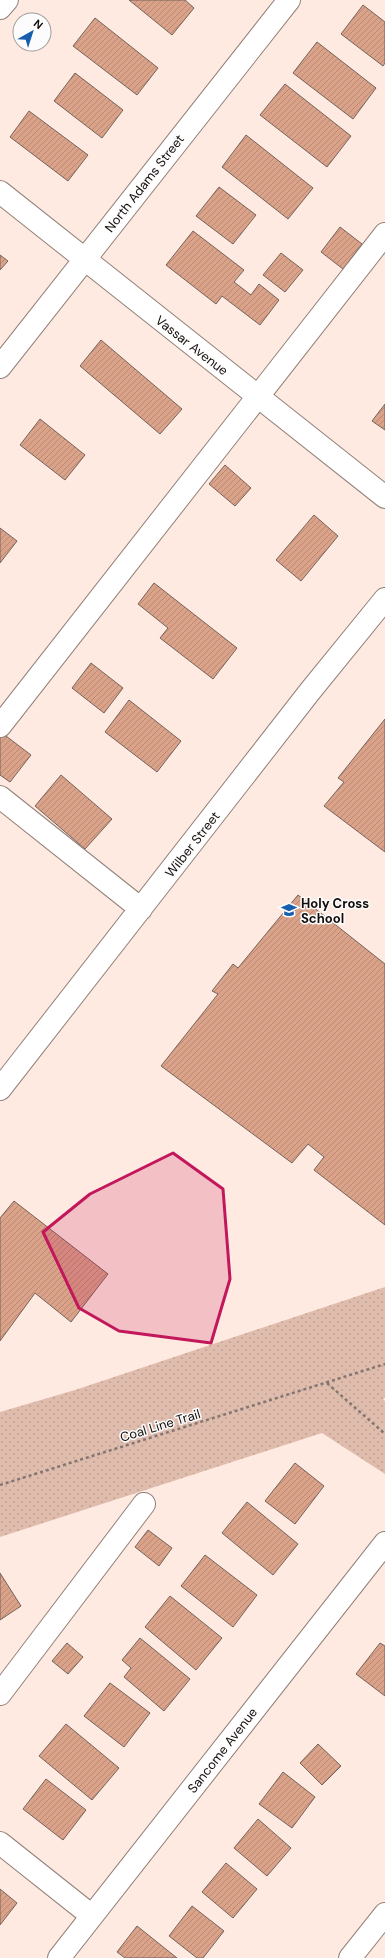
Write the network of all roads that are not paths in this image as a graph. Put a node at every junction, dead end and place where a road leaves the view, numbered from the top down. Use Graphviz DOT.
graph roads {
  1 [pos="7,0"];
  2 [pos="289,0"];
  3 [pos="0,8"];
  4 [pos="0,192"];
  5 [pos="385,234"];
  6 [pos="84,259"];
  7 [pos="0,366"];
  8 [pos="258,396"];
  9 [pos="385,497"];
  10 [pos="385,600"];
  11 [pos="0,726"];
  12 [pos="0,798"];
  13 [pos="141,909"];
  14 [pos="0,1089"];
  15 [pos="144,1504"];
  16 [pos="385,1543"];
  17 [pos="0,1694"];
  18 [pos="0,1843"];
  19 [pos="385,1914"];
  20 [pos="92,1916"];
  21 [pos="59,1958"];
  22 [pos="350,1958"];
  1 -- 3 [label="street"];
  2 -- 6 [label="street, North Adams Street"];
  4 -- 6 [label="street, Vassar Avenue"];
  5 -- 8 [label="street"];
  6 -- 7 [label="street, North Adams Street"];
  6 -- 8 [label="street, Vassar Avenue"];
  8 -- 9 [label="street, Vassar Avenue"];
  8 -- 11 [label="street"];
  10 -- 13 [label="street, Wilber Street"];
  12 -- 13 [label="street"];
  13 -- 14 [label="street, Wilber Street"];
  15 -- 17 [label="street"];
  16 -- 20 [label="street, Sancome Avenue"];
  18 -- 20 [label="street"];
  19 -- 22 [label="street"];
  20 -- 21 [label="street, Sancome Avenue"];
}
